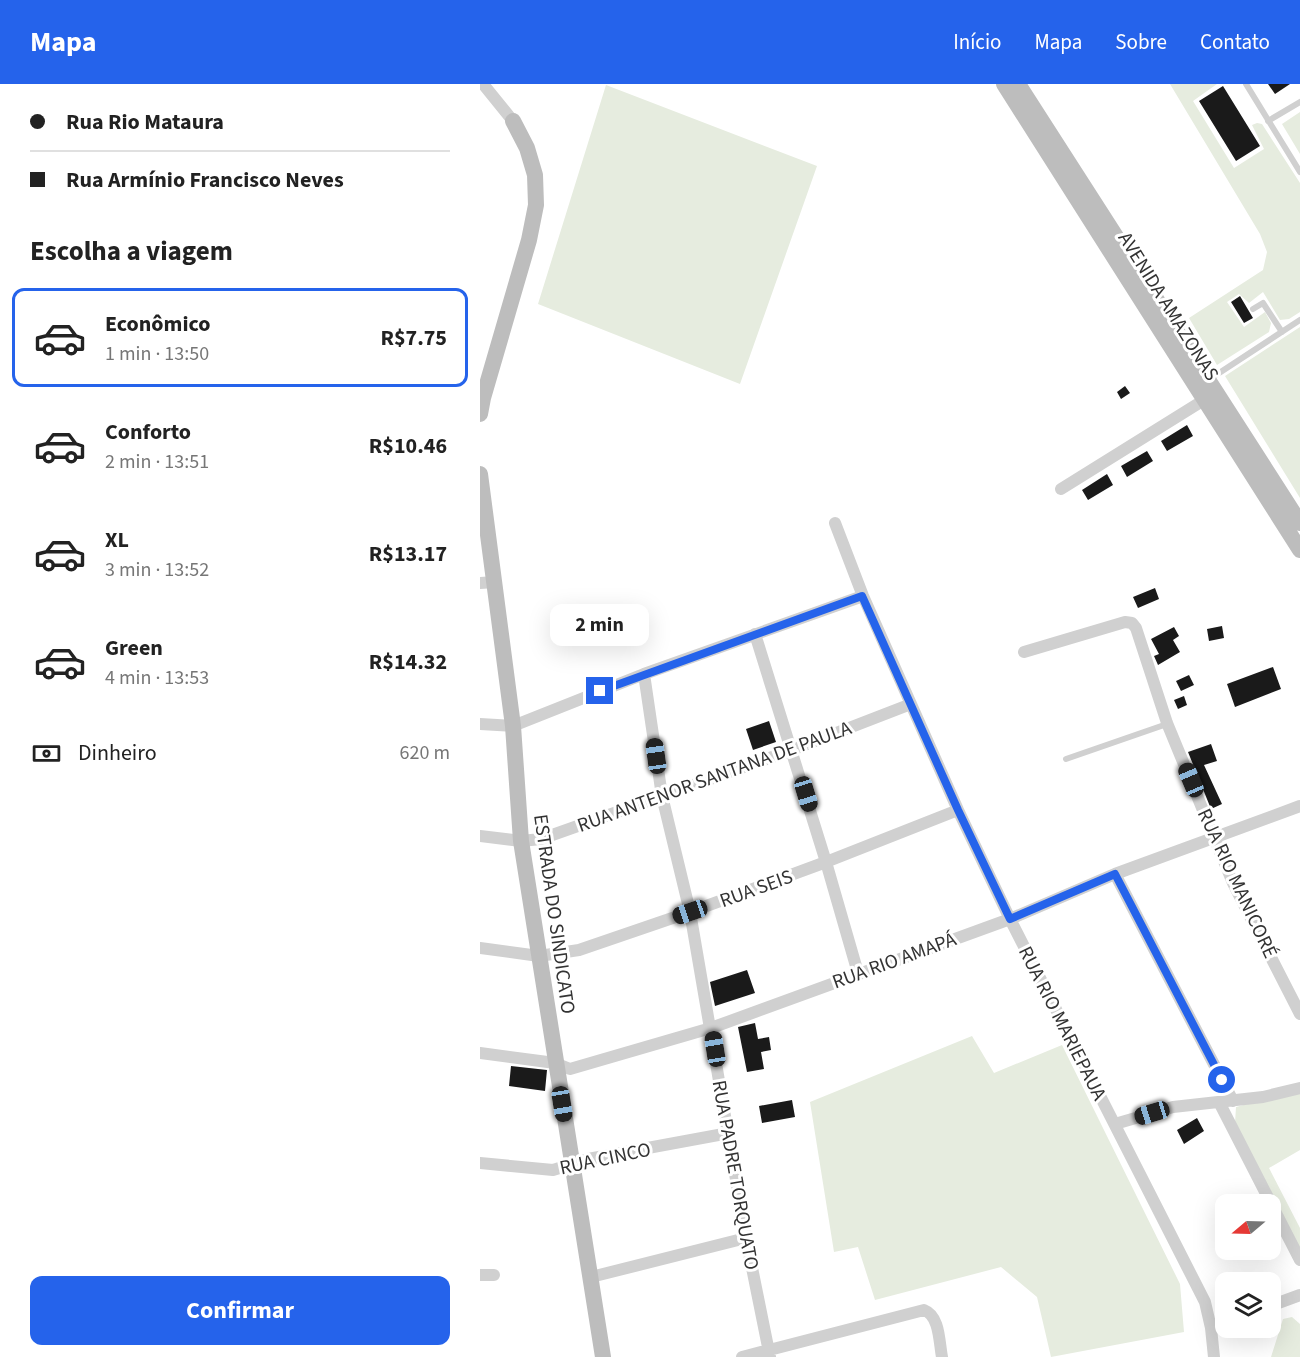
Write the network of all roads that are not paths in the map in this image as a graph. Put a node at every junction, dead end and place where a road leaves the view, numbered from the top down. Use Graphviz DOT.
graph roads {
  1 [pos="483,84"];
  2 [pos="1004,84"];
  3 [pos="1018,84"];
  4 [pos="1246,84"];
  5 [pos="1300,102"];
  6 [pos="513,121"];
  7 [pos="1268,121"];
  8 [pos="1300,172"];
  9 [pos="1253,309"];
  10 [pos="1300,320"];
  11 [pos="1282,332"];
  12 [pos="1203,389"];
  13 [pos="480,414"];
  14 [pos="480,474"];
  15 [pos="1061,489"];
  16 [pos="1300,523"];
  17 [pos="835,524"];
  18 [pos="1300,550"];
  19 [pos="488,583"];
  20 [pos="862,596"];
  21 [pos="754,634"];
  22 [pos="1024,652"];
  23 [pos="644,674"];
  24 [pos="911,704"];
  25 [pos="1167,723"];
  26 [pos="480,724"];
  27 [pos="513,726"];
  28 [pos="792,750"];
  29 [pos="1066,759"];
  30 [pos="662,796"];
  31 [pos="1300,806"];
  32 [pos="958,810"];
  33 [pos="480,836"];
  34 [pos="1215,837"];
  35 [pos="521,841"];
  36 [pos="826,862"];
  37 [pos="1115,874"];
  38 [pos="690,912"];
  39 [pos="1010,919"];
  40 [pos="480,948"];
  41 [pos="539,956"];
  42 [pos="858,973"];
  43 [pos="1300,1014"];
  44 [pos="711,1028"];
  45 [pos="480,1053"];
  46 [pos="555,1063"];
  47 [pos="1300,1088"];
  48 [pos="1233,1101"];
  49 [pos="1219,1102"];
  50 [pos="1115,1124"];
  51 [pos="729,1133"];
  52 [pos="480,1163"];
  53 [pos="572,1165"];
  54 [pos="746,1238"];
  55 [pos="1300,1260"];
  56 [pos="480,1275"];
  57 [pos="494,1275"];
  58 [pos="591,1277"];
  59 [pos="1300,1294"];
  60 [pos="1281,1302"];
  61 [pos="1215,1327"];
  62 [pos="1211,1328"];
  63 [pos="769,1354"];
  64 [pos="603,1357"];
  65 [pos="742,1357"];
  66 [pos="942,1357"];
  67 [pos="1214,1357"];
  1 -- 6 [label="street"];
  2 -- 12 [label="street, AVENIDA AMAZONAS"];
  3 -- 12 [label="street, AVENIDA AMAZONAS"];
  4 -- 7 [label="lane"];
  5 -- 7 [label="lane"];
  6 -- 13 [label="street"];
  7 -- 8 [label="lane"];
  9 -- 11 [label="lane"];
  10 -- 11 [label="lane"];
  11 -- 12 [label="lane"];
  12 -- 15 [label="street"];
  12 -- 16 [label="street, AVENIDA AMAZONAS"];
  12 -- 18 [label="street, AVENIDA AMAZONAS"];
  14 -- 19 [label="street, ESTRADA DO SINDICATO"];
  17 -- 20 [label="street, RUA RIO MARIEPAUA"];
  19 -- 27 [label="street, ESTRADA DO SINDICATO"];
  20 -- 21 [label="street"];
  20 -- 24 [label="street, RUA RIO MARIEPAUA"];
  21 -- 23 [label="street"];
  21 -- 28 [label="street"];
  22 -- 25 [label="street, RUA RIO MANICORÉ"];
  23 -- 27 [label="street"];
  23 -- 30 [label="street, RUA PADRE TORQUATO"];
  24 -- 28 [label="street, RUA ANTENOR SANTANA DE PAULA"];
  24 -- 32 [label="street, RUA RIO MARIEPAUA"];
  25 -- 29 [label="lane"];
  25 -- 34 [label="street, RUA RIO MANICORÉ"];
  26 -- 27 [label="street"];
  27 -- 35 [label="street, ESTRADA DO SINDICATO"];
  28 -- 30 [label="street, RUA ANTENOR SANTANA DE PAULA"];
  28 -- 36 [label="street"];
  30 -- 35 [label="street, RUA ANTENOR SANTANA DE PAULA"];
  30 -- 38 [label="street, RUA PADRE TORQUATO"];
  31 -- 34 [label="street, RUA RIO AMAPÁ"];
  32 -- 36 [label="street, RUA SEIS"];
  32 -- 39 [label="street, RUA RIO MARIEPAUA"];
  33 -- 35 [label="street, RUA ANTENOR SANTANA DE PAULA"];
  34 -- 37 [label="street, RUA RIO AMAPÁ"];
  34 -- 43 [label="street, RUA RIO MANICORÉ"];
  35 -- 41 [label="street, ESTRADA DO SINDICATO"];
  36 -- 38 [label="street, RUA SEIS"];
  36 -- 42 [label="street"];
  37 -- 39 [label="street, RUA RIO AMAPÁ"];
  37 -- 48 [label="street"];
  38 -- 41 [label="street, RUA SEIS"];
  38 -- 44 [label="street, RUA PADRE TORQUATO"];
  39 -- 42 [label="street, RUA RIO AMAPÁ"];
  39 -- 50 [label="street, RUA RIO MARIEPAUA"];
  40 -- 41 [label="street, RUA SEIS"];
  41 -- 46 [label="street, ESTRADA DO SINDICATO"];
  42 -- 44 [label="street, RUA RIO AMAPÁ"];
  44 -- 46 [label="street, RUA RIO AMAPÁ"];
  44 -- 51 [label="street, RUA PADRE TORQUATO"];
  45 -- 46 [label="street, RUA RIO AMAPÁ"];
  46 -- 53 [label="street, ESTRADA DO SINDICATO"];
  47 -- 48 [label="street"];
  48 -- 49 [label="street"];
  49 -- 50 [label="street"];
  49 -- 55 [label="street"];
  50 -- 62 [label="street, RUA RIO MARIEPAUA"];
  51 -- 53 [label="street, RUA CINCO"];
  51 -- 54 [label="street, RUA PADRE TORQUATO"];
  52 -- 53 [label="street, RUA CINCO"];
  53 -- 58 [label="street, ESTRADA DO SINDICATO"];
  54 -- 58 [label="street"];
  54 -- 63 [label="street, RUA PADRE TORQUATO"];
  56 -- 57 [label="street"];
  58 -- 64 [label="street, ESTRADA DO SINDICATO"];
  59 -- 60 [label="street"];
  61 -- 62 [label="street"];
  62 -- 67 [label="street, RUA RIO MARIEPAUA"];
  63 -- 65 [label="street"];
  63 -- 66 [label="street"];
}
